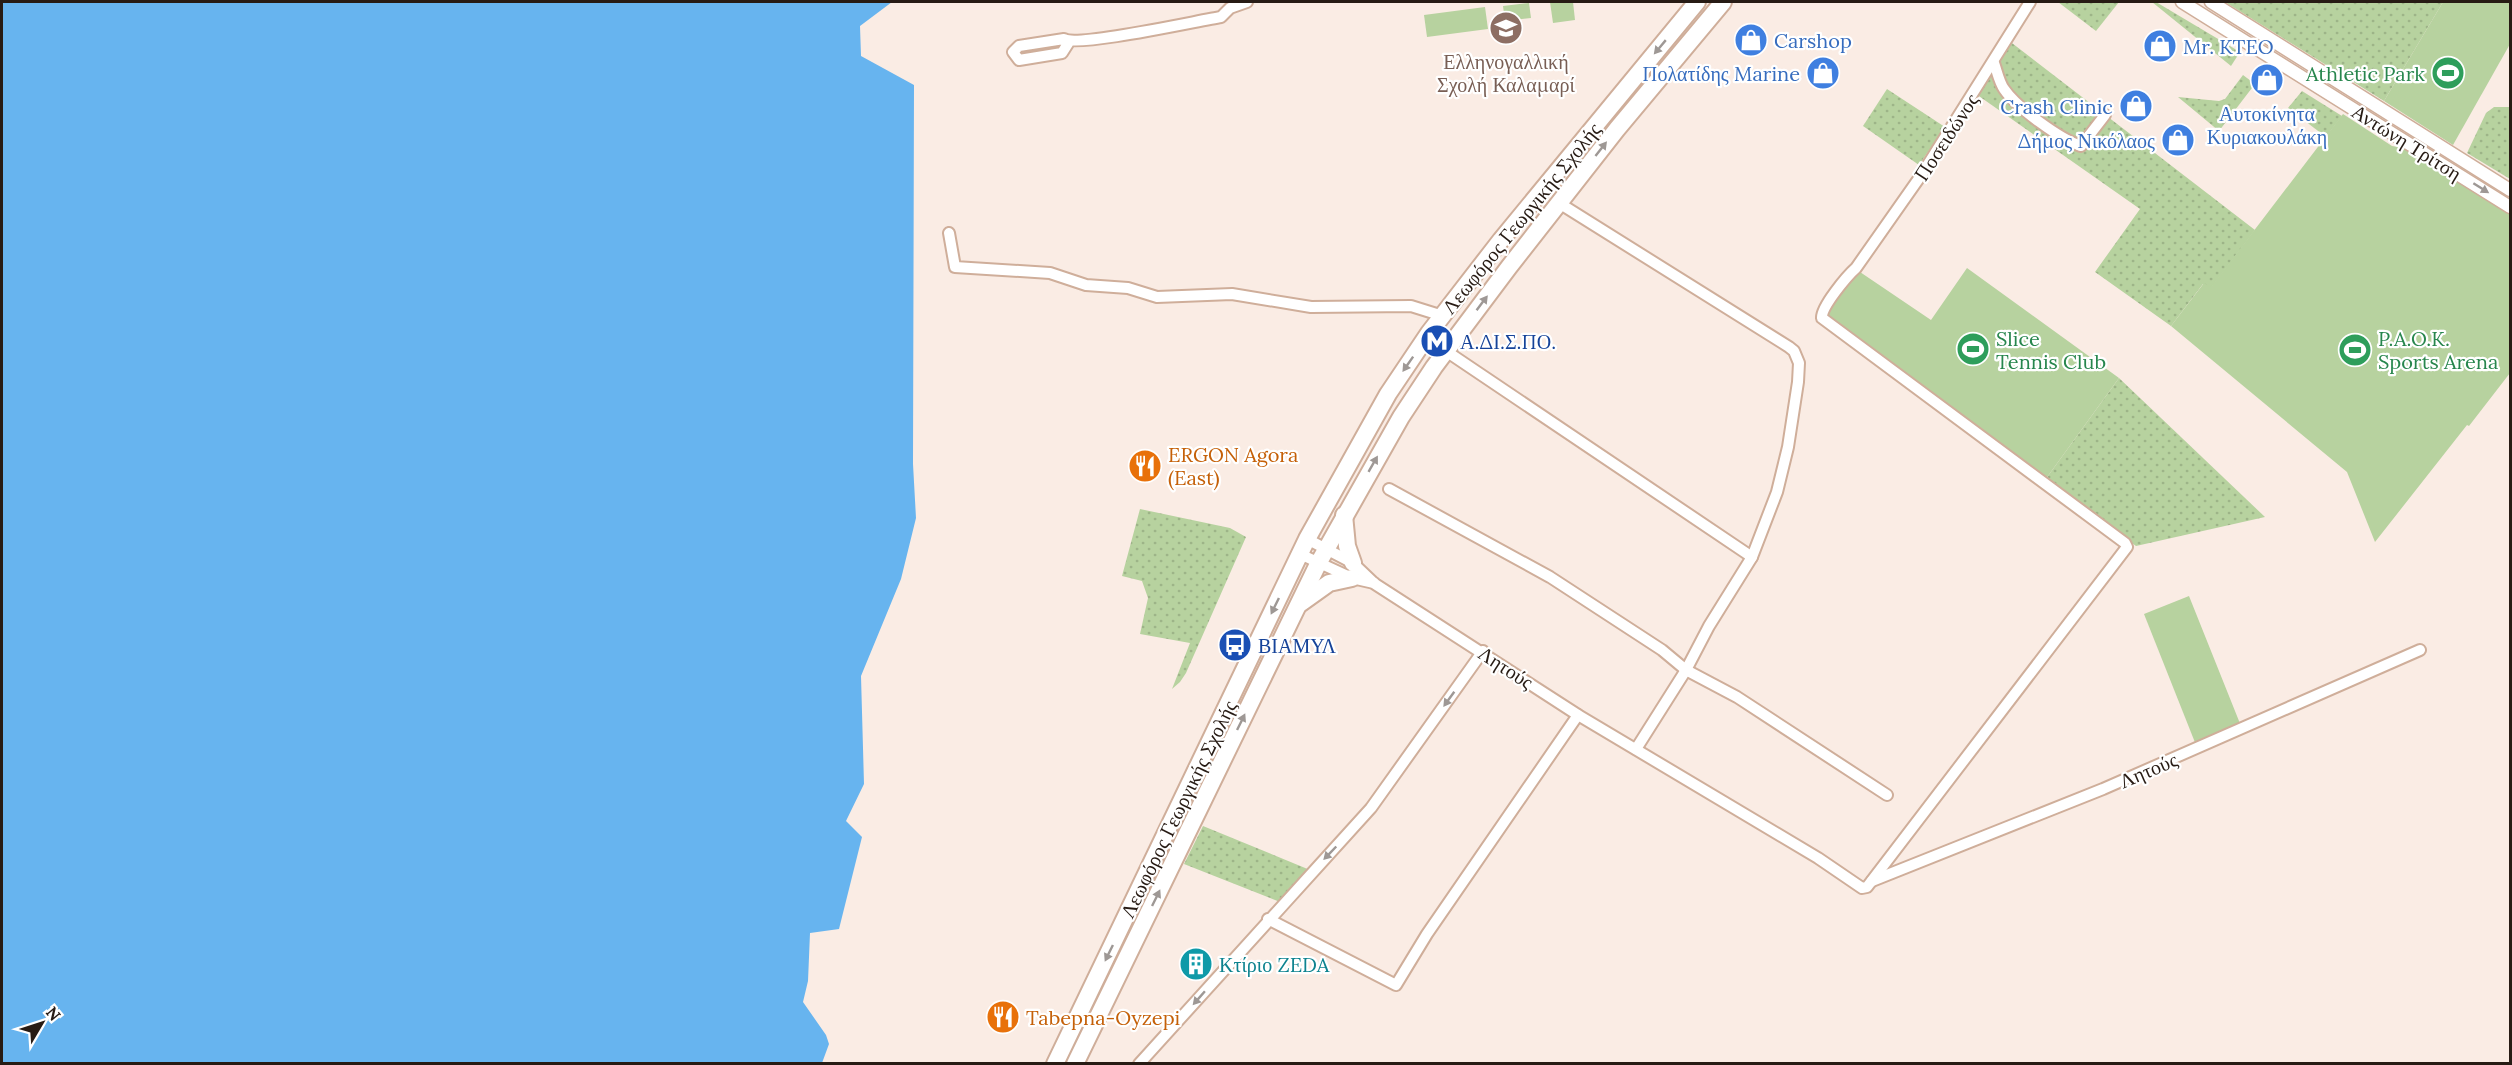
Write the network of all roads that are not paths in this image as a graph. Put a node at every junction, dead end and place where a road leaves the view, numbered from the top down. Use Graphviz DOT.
graph roads {
  1 [pos="1247,2"];
  2 [pos="1696,2"];
  3 [pos="1723,2"];
  4 [pos="2030,2"];
  5 [pos="2182,2"];
  6 [pos="2211,2"];
  7 [pos="1070,42"];
  8 [pos="1994,63"];
  9 [pos="2105,115"];
  10 [pos="2511,190"];
  11 [pos="1559,203"];
  12 [pos="2511,207"];
  13 [pos="949,233"];
  14 [pos="1443,316"];
  15 [pos="1446,351"];
  16 [pos="1389,489"];
  17 [pos="1344,515"];
  18 [pos="1304,546"];
  19 [pos="1322,555"];
  20 [pos="1752,557"];
  21 [pos="1353,570"];
  22 [pos="1298,606"];
  23 [pos="2420,650"];
  24 [pos="1483,651"];
  25 [pos="1686,670"];
  26 [pos="1578,715"];
  27 [pos="1636,749"];
  28 [pos="1887,795"];
  29 [pos="1872,882"];
  30 [pos="1268,919"];
  31 [pos="1055,1064"];
  32 [pos="1075,1064"];
  33 [pos="1139,1064"];
  1 -- 7 [label="street"];
  2 -- 14 [label="main road, Λεωφόρος Γεωργικής Σχολής, one-way"];
  11 -- 3 [label="main road, Λεωφόρος Γεωργικής Σχολής, one-way"];
  4 -- 8 [label="street, Ποσειδώνος"];
  5 -- 12 [label="street, Αντώνη Τρίτση, one-way"];
  6 -- 10 [label="street, Αντώνη Τρίτση"];
  8 -- 9 [label="street"];
  8 -- 29 [label="street, Ποσειδώνος"];
  15 -- 11 [label="main road, Λεωφόρος Γεωργικής Σχολής, one-way"];
  11 -- 20 [label="street"];
  13 -- 14 [label="street"];
  14 -- 18 [label="main road, Λεωφόρος Γεωργικής Σχολής, one-way"];
  17 -- 15 [label="main road, Λεωφόρος Γεωργικής Σχολής, one-way"];
  15 -- 20 [label="street"];
  16 -- 25 [label="street"];
  17 -- 19 [label="main road, Λεωφόρος Γεωργικής Σχολής"];
  17 -- 21 [label="main road"];
  18 -- 19 [label="street, Λητούς"];
  18 -- 19 [label="street, Λητούς"];
  18 -- 31 [label="main road, Λεωφόρος Γεωργικής Σχολής, one-way"];
  19 -- 21 [label="street, Λητούς"];
  19 -- 21 [label="street, Λητούς"];
  19 -- 22 [label="main road, Λεωφόρος Γεωργικής Σχολής"];
  20 -- 25 [label="street"];
  21 -- 22 [label="main road"];
  21 -- 24 [label="street, Λητούς"];
  32 -- 22 [label="main road, Λεωφόρος Γεωργικής Σχολής, one-way"];
  23 -- 29 [label="street, Λητούς"];
  24 -- 26 [label="street, Λητούς"];
  24 -- 30 [label="street, one-way"];
  25 -- 27 [label="street"];
  25 -- 28 [label="street"];
  26 -- 27 [label="street, Λητούς"];
  26 -- 30 [label="street"];
  27 -- 29 [label="street, Λητούς"];
  30 -- 33 [label="street, one-way"];
}
